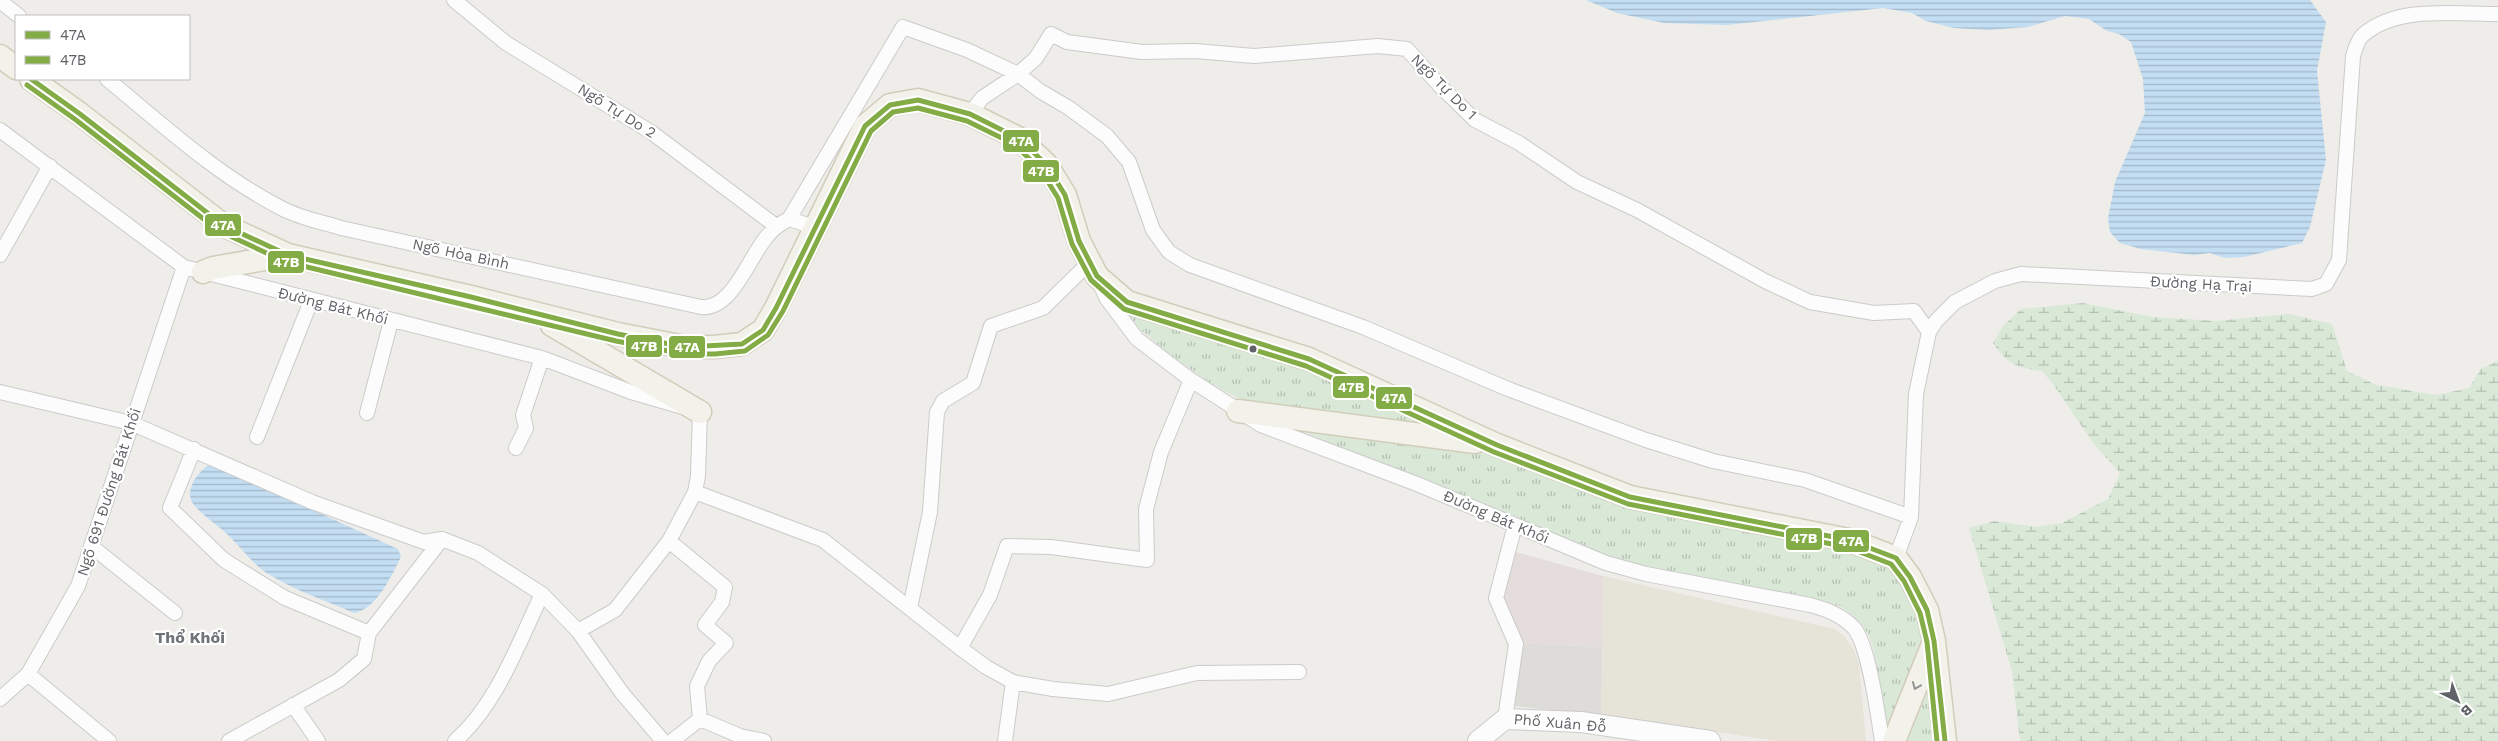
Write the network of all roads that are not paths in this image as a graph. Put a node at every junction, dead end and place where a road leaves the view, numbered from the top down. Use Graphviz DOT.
graph roads {
  1 [pos="454,0"];
  2 [pos="0,1"];
  3 [pos="2498,14"];
  4 [pos="17,15"];
  5 [pos="0,56"];
  6 [pos="15,67"];
  7 [pos="1018,74"];
  8 [pos="32,80"];
  9 [pos="107,80"];
  10 [pos="970,114"];
  11 [pos="0,130"];
  12 [pos="50,166"];
  13 [pos="789,219"];
  14 [pos="776,226"];
  15 [pos="814,227"];
  16 [pos="0,255"];
  17 [pos="288,255"];
  18 [pos="1090,262"];
  19 [pos="194,270"];
  20 [pos="311,301"];
  21 [pos="527,311"];
  22 [pos="391,321"];
  23 [pos="1929,332"];
  24 [pos="542,358"];
  25 [pos="1191,380"];
  26 [pos="0,392"];
  27 [pos="1238,411"];
  28 [pos="700,412"];
  29 [pos="367,413"];
  30 [pos="131,422"];
  31 [pos="257,436"];
  32 [pos="1497,445"];
  33 [pos="516,448"];
  34 [pos="194,449"];
  35 [pos="695,492"];
  36 [pos="1911,516"];
  37 [pos="1515,525"];
  38 [pos="442,539"];
  39 [pos="669,541"];
  40 [pos="91,546"];
  41 [pos="1896,558"];
  42 [pos="542,594"];
  43 [pos="910,608"];
  44 [pos="175,613"];
  45 [pos="578,631"];
  46 [pos="369,633"];
  47 [pos="1934,641"];
  48 [pos="960,648"];
  49 [pos="1299,672"];
  50 [pos="28,674"];
  51 [pos="1013,682"];
  52 [pos="0,699"];
  53 [pos="293,705"];
  54 [pos="700,719"];
  55 [pos="1505,719"];
  56 [pos="109,741"];
  57 [pos="229,741"];
  58 [pos="318,741"];
  59 [pos="455,741"];
  60 [pos="663,741"];
  61 [pos="672,741"];
  62 [pos="764,741"];
  63 [pos="1005,741"];
  64 [pos="1478,741"];
  65 [pos="1710,741"];
  66 [pos="1882,741"];
  67 [pos="1894,741"];
  68 [pos="1945,741"];
  1 -- 14 [label="street, Ngõ Tự Do 2"];
  2 -- 4 [label="street"];
  3 -- 23 [label="street, Đường Hạ Trại"];
  5 -- 6 [label="main road"];
  7 -- 10 [label="street, Ngõ Tự Do 1"];
  7 -- 13 [label="street"];
  7 -- 23 [label="street, Ngõ Tự Do 1"];
  7 -- 36 [label="street"];
  8 -- 17 [label="main road"];
  9 -- 14 [label="street, Ngõ Hòa Bình"];
  10 -- 15 [label="main road"];
  10 -- 18 [label="main road"];
  11 -- 12 [label="street, Đường Bát Khối"];
  12 -- 16 [label="street"];
  12 -- 19 [label="street, Đường Bát Khối"];
  13 -- 14 [label="street, Ngõ Hòa Bình"];
  13 -- 15 [label="street"];
  15 -- 21 [label="main road"];
  17 -- 19 [label="main road"];
  17 -- 21 [label="main road"];
  18 -- 25 [label="street, Đường Bát Khối"];
  18 -- 32 [label="main road"];
  18 -- 43 [label="street"];
  19 -- 20 [label="street, Đường Bát Khối"];
  19 -- 30 [label="street, Ngõ 691 Đường Bát Khối"];
  20 -- 22 [label="street, Đường Bát Khối"];
  20 -- 31 [label="street"];
  21 -- 28 [label="main road"];
  22 -- 24 [label="street, Đường Bát Khối"];
  22 -- 29 [label="street"];
  23 -- 36 [label="street, Đường Hạ Trại"];
  24 -- 28 [label="street, Đường Bát Khối"];
  24 -- 33 [label="street"];
  25 -- 27 [label="street, Đường Bát Khối"];
  25 -- 48 [label="street"];
  26 -- 30 [label="street"];
  27 -- 32 [label="main road"];
  27 -- 37 [label="street, Đường Bát Khối"];
  28 -- 35 [label="street"];
  30 -- 34 [label="street"];
  30 -- 40 [label="street, Ngõ 691 Đường Bát Khối"];
  32 -- 41 [label="main road"];
  34 -- 38 [label="street"];
  34 -- 46 [label="street"];
  35 -- 39 [label="street"];
  35 -- 43 [label="street"];
  36 -- 41 [label="street, Đường Hạ Trại"];
  37 -- 55 [label="street"];
  37 -- 66 [label="street, Đường Bát Khối"];
  38 -- 42 [label="street"];
  38 -- 46 [label="street"];
  39 -- 45 [label="street"];
  39 -- 54 [label="street"];
  40 -- 44 [label="street"];
  40 -- 50 [label="street, Ngõ 691 Đường Bát Khối"];
  41 -- 47 [label="main road"];
  42 -- 45 [label="street"];
  42 -- 59 [label="street"];
  43 -- 48 [label="street"];
  45 -- 60 [label="street"];
  46 -- 53 [label="street"];
  47 -- 67 [label="main road, one-way"];
  47 -- 68 [label="main road"];
  48 -- 51 [label="street"];
  49 -- 51 [label="street"];
  50 -- 52 [label="street, Ngõ 691 Đường Bát Khối"];
  50 -- 56 [label="street"];
  51 -- 63 [label="street"];
  53 -- 57 [label="street"];
  53 -- 58 [label="street"];
  54 -- 61 [label="street"];
  54 -- 62 [label="street"];
  55 -- 64 [label="street, Phố Xuân Đỗ"];
  55 -- 65 [label="street, Phố Xuân Đỗ"];
}
